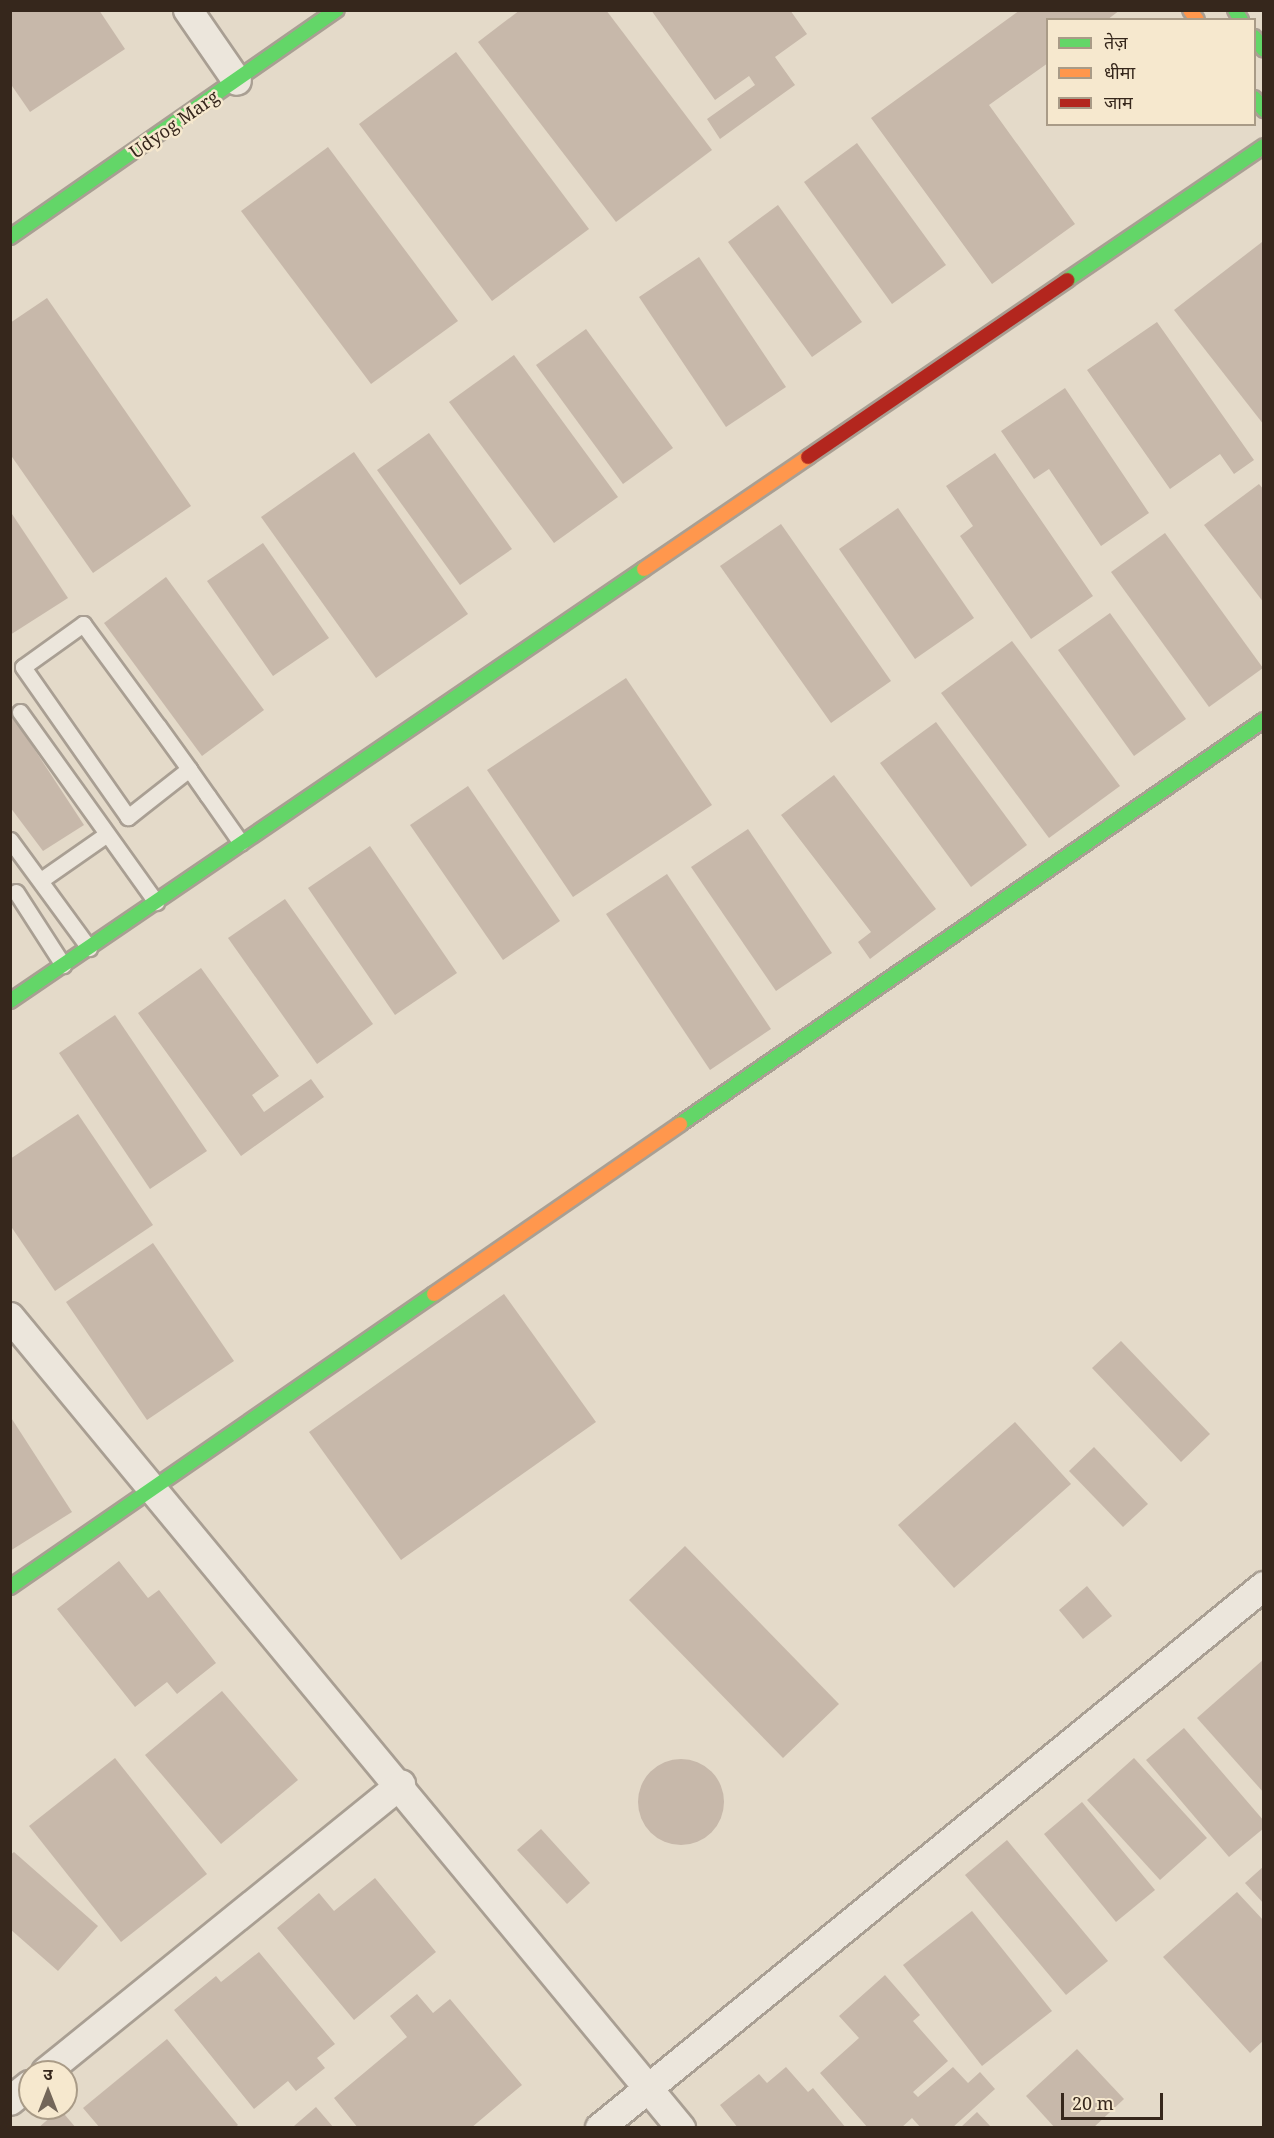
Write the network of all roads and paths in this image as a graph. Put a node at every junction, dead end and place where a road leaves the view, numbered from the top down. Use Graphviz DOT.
graph roads {
  1 [pos="188,10"];
  2 [pos="337,10"];
  3 [pos="237,81"];
  4 [pos="1263,146"];
  5 [pos="10,237"];
  6 [pos="20,712"];
  7 [pos="1263,720"];
  8 [pos="189,769"];
  9 [pos="107,834"];
  10 [pos="10,840"];
  11 [pos="242,843"];
  12 [pos="41,880"];
  13 [pos="12,891"];
  14 [pos="156,902"];
  15 [pos="89,948"];
  16 [pos="63,965"];
  17 [pos="10,1001"];
  18 [pos="10,1317"];
  19 [pos="152,1488"];
  20 [pos="1263,1586"];
  21 [pos="10,1587"];
  22 [pos="401,1785"];
  23 [pos="61,2060"];
  24 [pos="647,2088"];
  25 [pos="600,2127"];
  26 [pos="681,2127"];
  1 -- 3 [label="street"];
  2 -- 3 [label="street, Udyog Marg"];
  3 -- 5 [label="street, Udyog Marg"];
  4 -- 11 [label="street"];
  6 -- 9 [label="lane"];
  7 -- 19 [label="street"];
  8 -- 8 [label="lane"];
  8 -- 11 [label="lane"];
  9 -- 12 [label="lane"];
  9 -- 14 [label="lane"];
  10 -- 12 [label="lane"];
  11 -- 14 [label="street"];
  12 -- 15 [label="lane"];
  13 -- 16 [label="lane"];
  14 -- 15 [label="street"];
  15 -- 16 [label="street"];
  16 -- 17 [label="street"];
  18 -- 19 [label="street"];
  19 -- 21 [label="street"];
  19 -- 22 [label="street"];
  20 -- 24 [label="street"];
  22 -- 23 [label="street"];
  22 -- 24 [label="street"];
  24 -- 25 [label="street"];
  24 -- 26 [label="street"];
}
